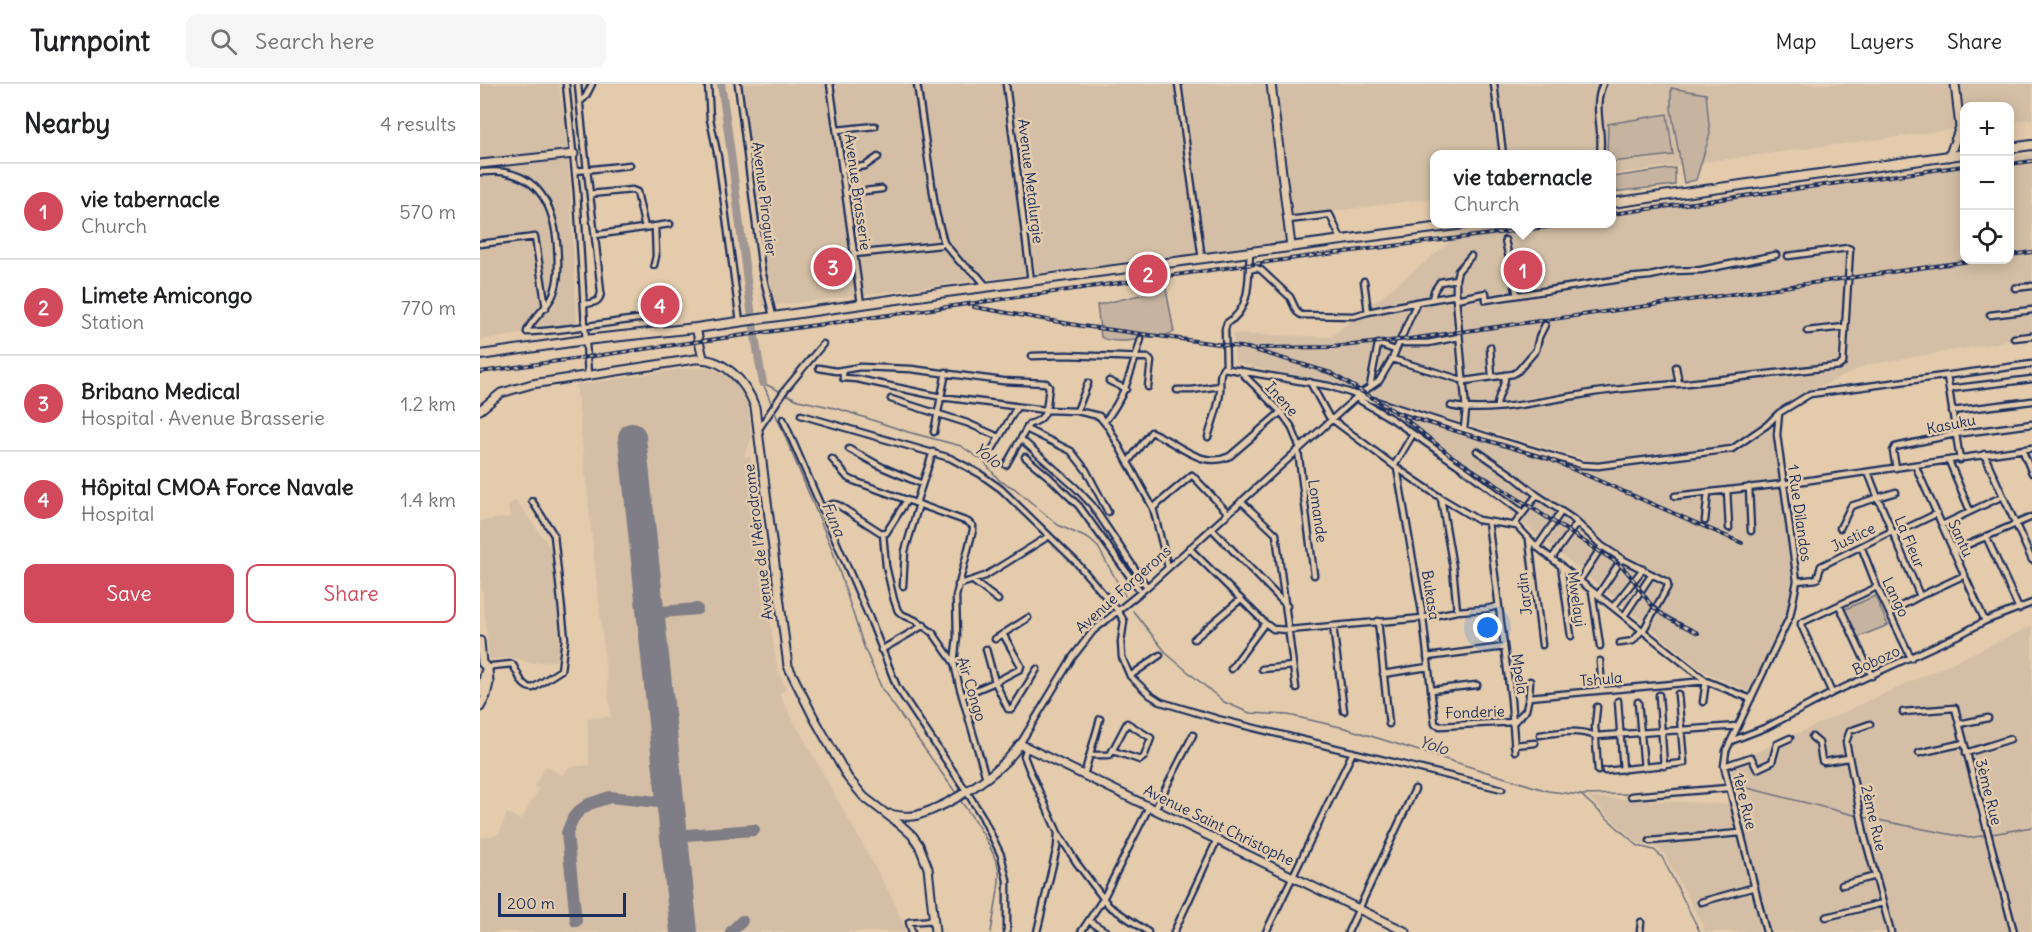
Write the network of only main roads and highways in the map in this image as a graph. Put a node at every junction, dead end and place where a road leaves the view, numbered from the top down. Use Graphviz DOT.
graph roads {
  1 [pos="1270,84"];
  2 [pos="1955,84"];
  3 [pos="1960,117"];
  4 [pos="1960,134"];
  5 [pos="2032,145"];
  6 [pos="2014,147"];
  7 [pos="574,154"];
  8 [pos="1960,155"];
  9 [pos="1949,157"];
  10 [pos="480,164"];
  11 [pos="1616,202"];
  12 [pos="1431,228"];
  13 [pos="1291,246"];
  14 [pos="696,328"];
  15 [pos="480,355"];
  16 [pos="703,358"];
  17 [pos="480,410"];
  18 [pos="480,641"];
  19 [pos="484,666"];
  20 [pos="480,693"];
  21 [pos="480,707"];
  22 [pos="1023,746"];
  23 [pos="887,814"];
  24 [pos="935,932"];
  25 [pos="1406,932"];
  1 -- 13 [label="main road"];
  2 -- 3 [label="main road"];
  4 -- 9 [label="main road"];
  5 -- 6 [label="main road"];
  7 -- 10 [label="main road"];
  8 -- 9 [label="main road"];
  9 -- 11 [label="main road"];
  12 -- 13 [label="main road"];
  13 -- 14 [label="main road"];
  14 -- 15 [label="main road"];
  14 -- 16 [label="main road"];
  16 -- 17 [label="main road"];
  16 -- 23 [label="main road, Avenue de l’Aérodrome"];
  18 -- 19 [label="main road"];
  19 -- 20 [label="main road"];
  19 -- 21 [label="main road"];
  22 -- 23 [label="main road, Avenue Forgerons"];
  22 -- 25 [label="main road, Avenue Saint Christophe"];
  23 -- 24 [label="main road, Avenue de l’Aérodrome"];
}
